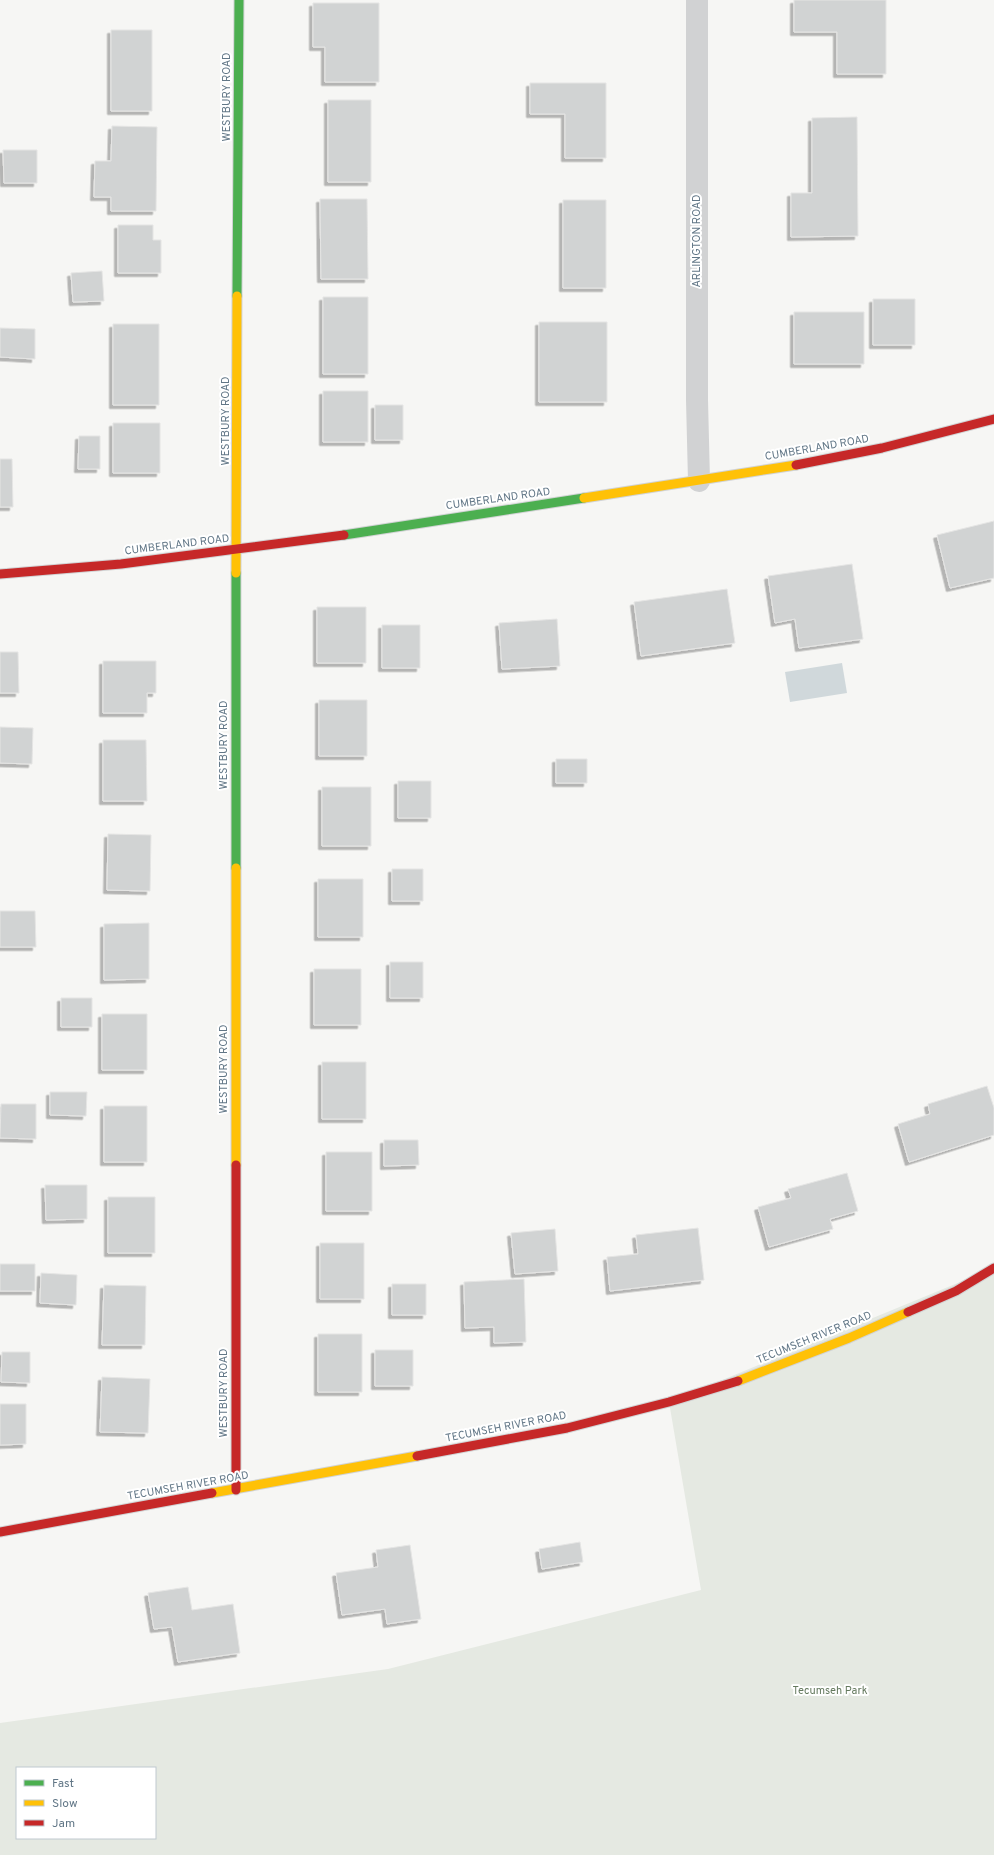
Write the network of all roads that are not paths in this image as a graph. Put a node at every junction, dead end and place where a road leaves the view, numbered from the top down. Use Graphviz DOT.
graph roads {
  1 [pos="239,0"];
  2 [pos="697,0"];
  3 [pos="994,419"];
  4 [pos="699,482"];
  5 [pos="238,549"];
  6 [pos="0,574"];
  7 [pos="994,1268"];
  8 [pos="236,1490"];
  9 [pos="0,1532"];
  1 -- 5 [label="street, WESTBURY ROAD"];
  2 -- 4 [label="street, ARLINGTON ROAD"];
  3 -- 4 [label="street, CUMBERLAND ROAD"];
  4 -- 5 [label="street, CUMBERLAND ROAD"];
  5 -- 6 [label="street, CUMBERLAND ROAD"];
  5 -- 8 [label="street, WESTBURY ROAD"];
  7 -- 8 [label="street, TECUMSEH RIVER ROAD"];
  8 -- 9 [label="street, TECUMSEH RIVER ROAD"];
}
